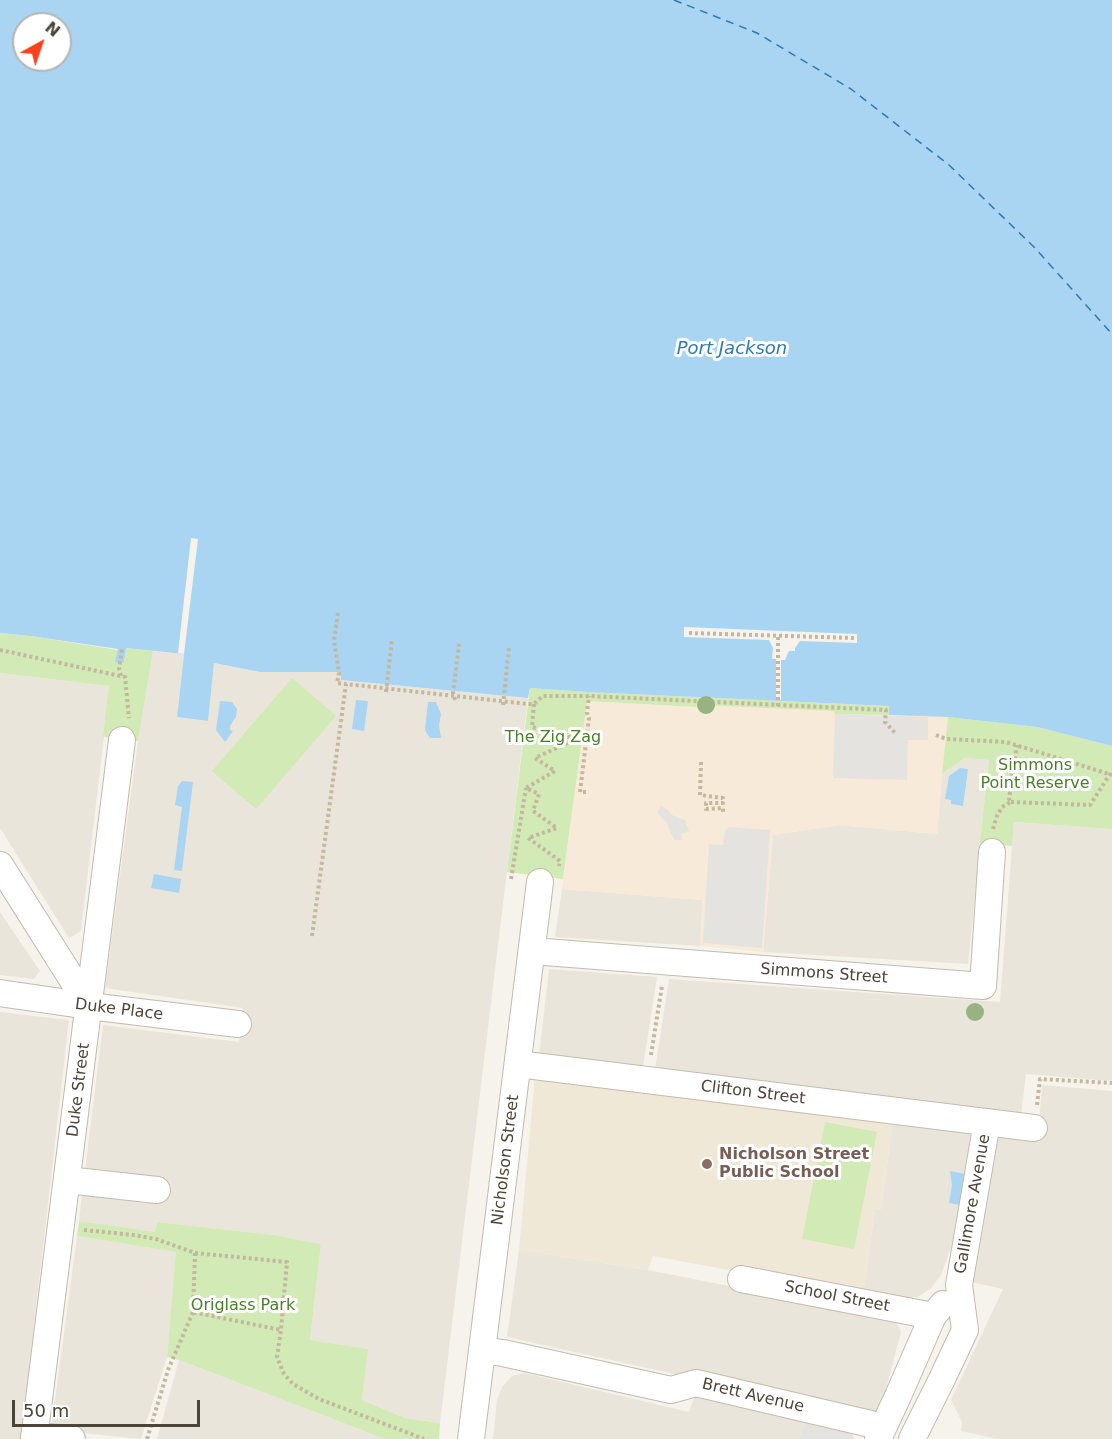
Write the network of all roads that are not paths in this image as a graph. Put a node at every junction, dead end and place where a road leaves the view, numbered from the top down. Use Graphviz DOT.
graph roads {
  1 [pos="126,730"];
  2 [pos="992,852"];
  3 [pos="0,865"];
  4 [pos="540,882"];
  5 [pos="532,951"];
  6 [pos="0,993"];
  7 [pos="89,1006"];
  8 [pos="238,1024"];
  9 [pos="518,1064"];
  10 [pos="987,1122"];
  11 [pos="1034,1128"];
  12 [pos="67,1180"];
  13 [pos="157,1190"];
  14 [pos="741,1278"];
  15 [pos="959,1285"];
  16 [pos="933,1316"];
  17 [pos="482,1350"];
  18 [pos="880,1433"];
  19 [pos="34,1437"];
  20 [pos="72,1439"];
  21 [pos="471,1439"];
  22 [pos="912,1439"];
  1 -- 7 [label="street, Duke Street"];
  2 -- 5 [label="street, Simmons Street"];
  3 -- 7 [label="street"];
  4 -- 5 [label="street, Nicholson Street"];
  5 -- 9 [label="street, Nicholson Street"];
  6 -- 7 [label="street, Duke Place"];
  7 -- 8 [label="street, Duke Place"];
  7 -- 12 [label="street, Duke Street"];
  9 -- 10 [label="street, Clifton Street"];
  9 -- 17 [label="street, Nicholson Street"];
  10 -- 11 [label="street, Clifton Street"];
  10 -- 15 [label="street, Gallimore Avenue"];
  12 -- 13 [label="street"];
  12 -- 19 [label="street, Duke Street"];
  14 -- 16 [label="street, School Street"];
  15 -- 16 [label="street, Gallimore Avenue"];
  15 -- 22 [label="street, Gallimore Avenue"];
  16 -- 18 [label="street, Gallimore Avenue"];
  17 -- 18 [label="street, Brett Avenue"];
  17 -- 21 [label="street, Nicholson Street"];
  19 -- 20 [label="street"];
}
